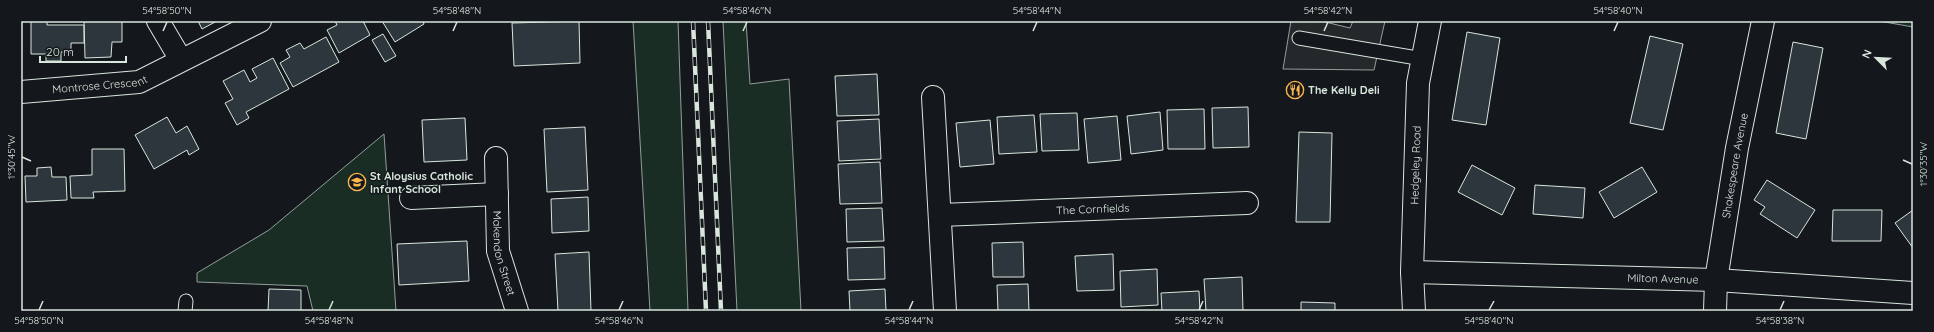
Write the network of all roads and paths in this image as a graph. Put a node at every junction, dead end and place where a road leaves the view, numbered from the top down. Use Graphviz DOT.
graph roads {
  1 [pos="158,21"];
  2 [pos="260,21"];
  3 [pos="1430,21"];
  4 [pos="1763,21"];
  5 [pos="1299,38"];
  6 [pos="1423,59"];
  7 [pos="181,60"];
  8 [pos="21,92"];
  9 [pos="933,97"];
  10 [pos="496,158"];
  11 [pos="497,194"];
  12 [pos="411,198"];
  13 [pos="1247,203"];
  14 [pos="940,215"];
  15 [pos="1412,272"];
  16 [pos="1716,280"];
  17 [pos="1913,293"];
  18 [pos="517,311"];
  19 [pos="945,311"];
  20 [pos="1414,311"];
  21 [pos="1715,311"];
  1 -- 7 [label="street"];
  2 -- 7 [label="street, Montrose Crescent"];
  3 -- 6 [label="street, Hedgeley Road"];
  4 -- 16 [label="street, Shakespeare Avenue"];
  5 -- 6 [label="lane"];
  6 -- 15 [label="street, Hedgeley Road"];
  7 -- 8 [label="street, Montrose Crescent"];
  9 -- 14 [label="street"];
  10 -- 11 [label="street, Makendon Street"];
  11 -- 12 [label="street, Makendon Street"];
  11 -- 18 [label="street, Makendon Street"];
  13 -- 14 [label="street, The Cornfields"];
  14 -- 19 [label="street"];
  15 -- 16 [label="street, Milton Avenue"];
  15 -- 20 [label="street, Hedgeley Road"];
  16 -- 17 [label="street, Milton Avenue"];
  16 -- 21 [label="street, Shakespeare Avenue"];
}
